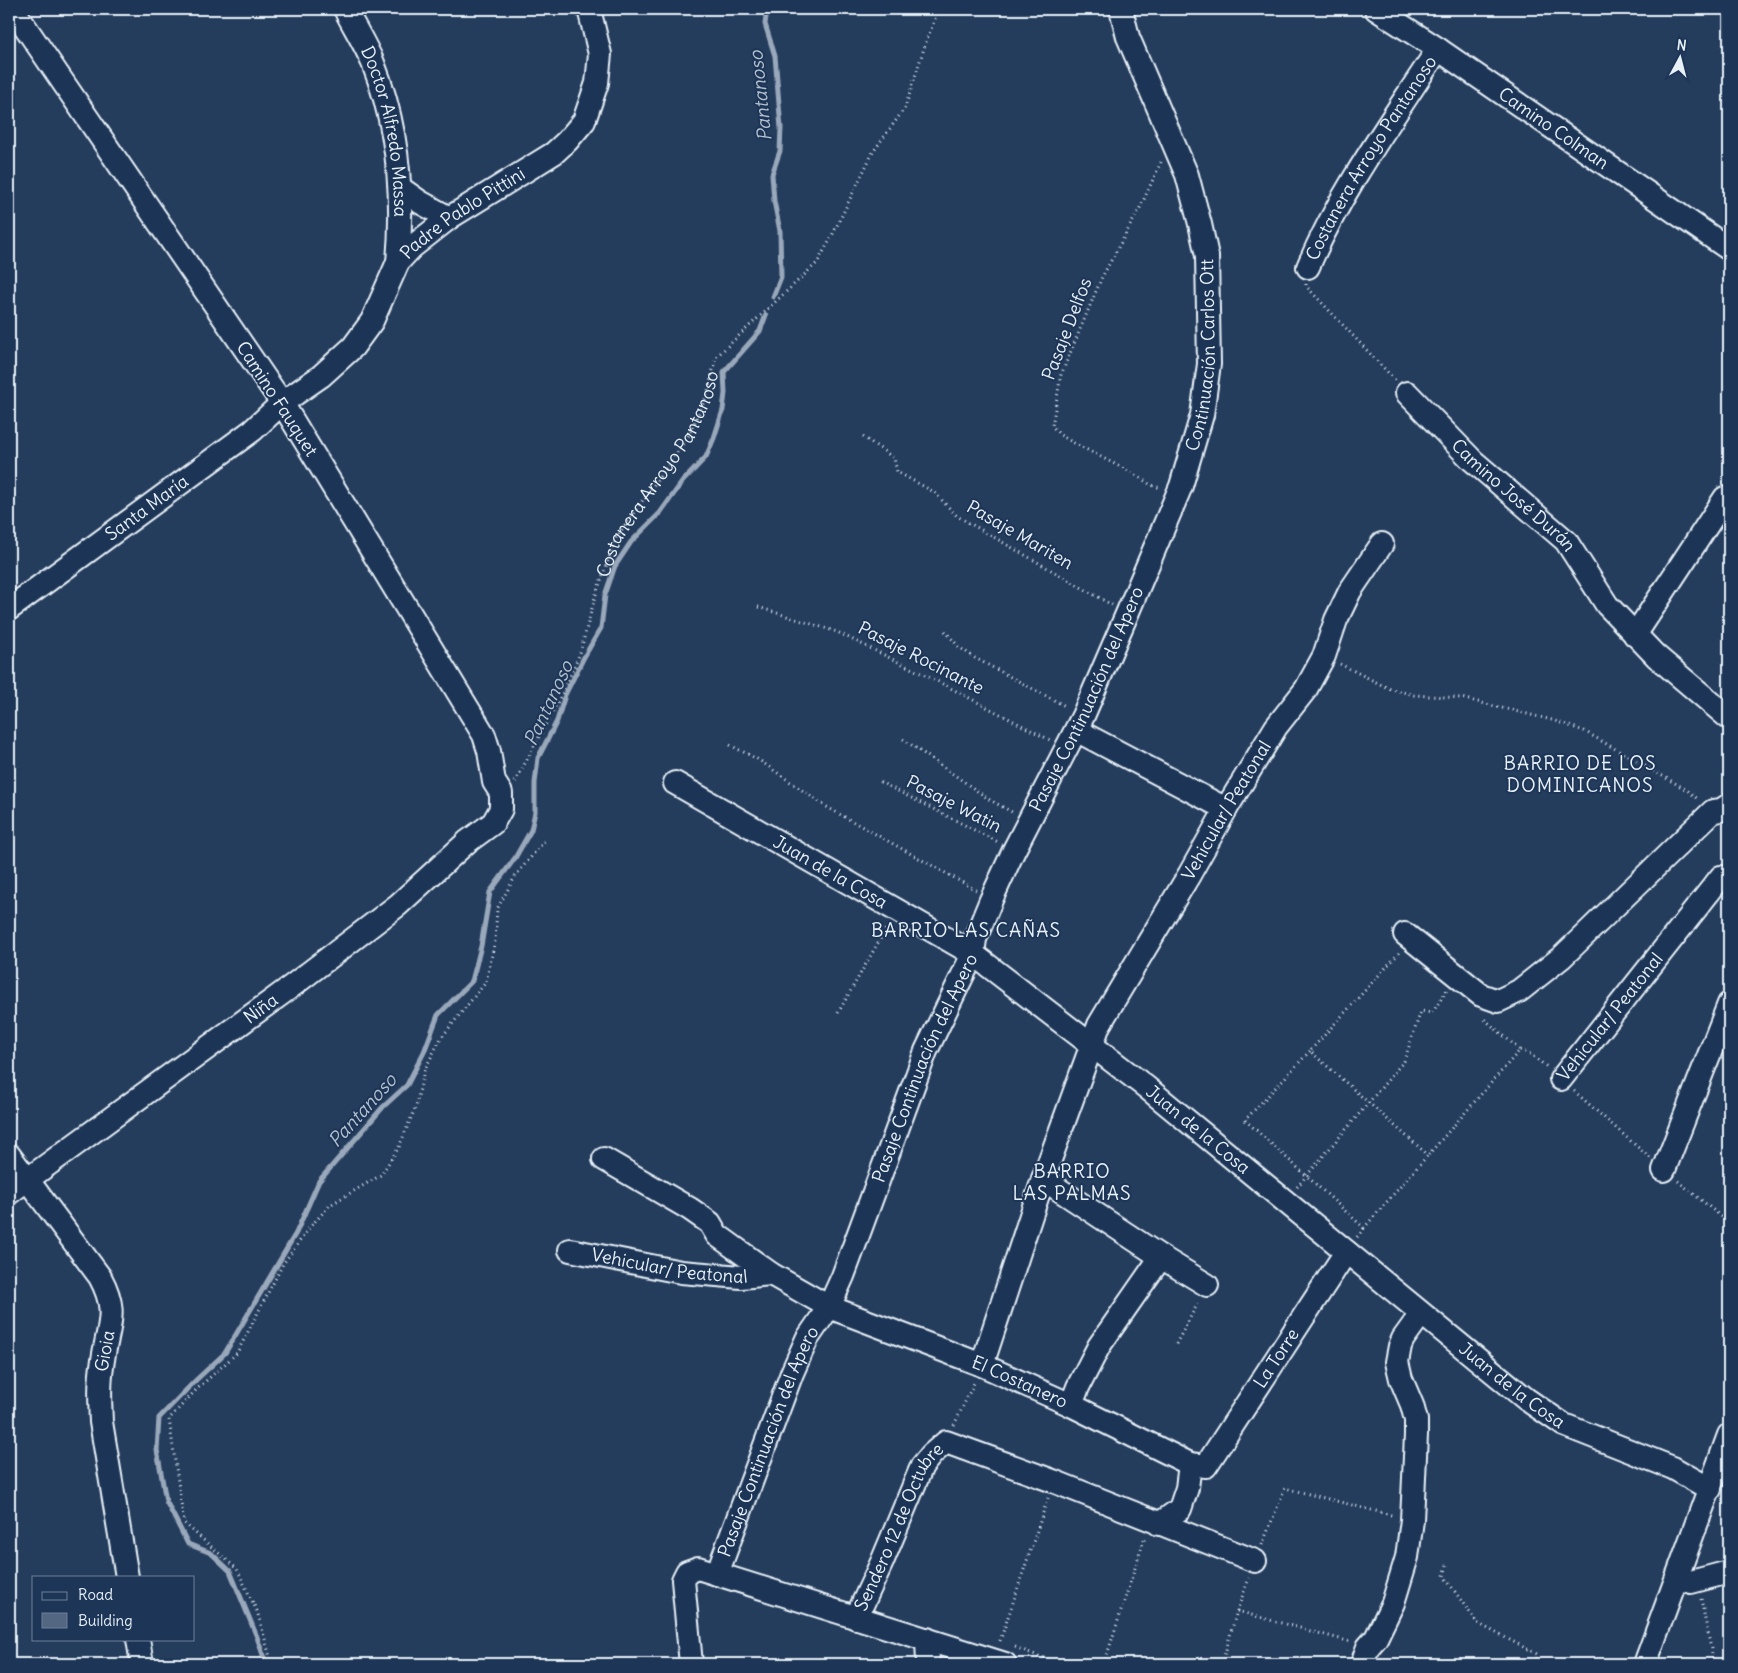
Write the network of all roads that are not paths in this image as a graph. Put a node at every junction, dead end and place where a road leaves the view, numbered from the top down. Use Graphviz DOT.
graph roads {
  1 [pos="345,9"];
  2 [pos="589,9"];
  3 [pos="1121,9"];
  4 [pos="1376,9"];
  5 [pos="13,16"];
  6 [pos="1438,49"];
  7 [pos="400,188"];
  8 [pos="449,218"];
  9 [pos="1729,249"];
  10 [pos="398,262"];
  11 [pos="1308,267"];
  12 [pos="1407,393"];
  13 [pos="282,403"];
  14 [pos="1181,486"];
  15 [pos="1725,498"];
  16 [pos="1382,544"];
  17 [pos="9,609"];
  18 [pos="1636,635"];
  19 [pos="1729,718"];
  20 [pos="1075,731"];
  21 [pos="674,783"];
  22 [pos="1721,808"];
  23 [pos="501,809"];
  24 [pos="1226,810"];
  25 [pos="1729,877"];
  26 [pos="1405,941"];
  27 [pos="973,954"];
  28 [pos="1729,1004"];
  29 [pos="1090,1046"];
  30 [pos="1560,1079"];
  31 [pos="9,1155"];
  32 [pos="604,1159"];
  33 [pos="1664,1170"];
  34 [pos="1043,1179"];
  35 [pos="27,1180"];
  36 [pos="9,1193"];
  37 [pos="570,1250"];
  38 [pos="1346,1252"];
  39 [pos="1161,1258"];
  40 [pos="771,1274"];
  41 [pos="1207,1285"];
  42 [pos="828,1307"];
  43 [pos="1422,1314"];
  44 [pos="982,1364"];
  45 [pos="1071,1405"];
  46 [pos="1729,1435"];
  47 [pos="1198,1465"];
  48 [pos="1710,1488"];
  49 [pos="1180,1509"];
  50 [pos="1155,1522"];
  51 [pos="1202,1541"];
  52 [pos="1255,1561"];
  53 [pos="1729,1572"];
  54 [pos="718,1574"];
  55 [pos="128,1576"];
  56 [pos="1677,1578"];
  57 [pos="856,1618"];
  58 [pos="138,1640"];
  59 [pos="927,1640"];
  60 [pos="1365,1656"];
  61 [pos="142,1664"];
  62 [pos="691,1664"];
  63 [pos="928,1664"];
  64 [pos="1005,1664"];
  65 [pos="1645,1664"];
  1 -- 7 [label="street, Doctor Alfredo Massa"];
  2 -- 8 [label="street, Padre Pablo Pittini"];
  3 -- 14 [label="street, Continuación Carlos Ott"];
  4 -- 6 [label="street, Camino Colman"];
  5 -- 13 [label="street, Camino Fauquet"];
  6 -- 9 [label="street, Camino Colman"];
  6 -- 11 [label="street, Costanera Arroyo Pantanoso"];
  7 -- 8 [label="street"];
  7 -- 10 [label="street, Doctor Alfredo Massa"];
  8 -- 10 [label="street, Padre Pablo Pittini"];
  10 -- 13 [label="street, Padre Pablo Pittini"];
  12 -- 18 [label="street, Camino José Durán"];
  13 -- 17 [label="street, Santa María"];
  13 -- 23 [label="street, Camino Fauquet"];
  14 -- 20 [label="street, Pasaje Continuación del Apero"];
  15 -- 18 [label="street"];
  16 -- 24 [label="street, Vehicular/ Peatonal"];
  18 -- 19 [label="street, Camino José Durán"];
  20 -- 24 [label="street"];
  20 -- 27 [label="street, Pasaje Continuación del Apero"];
  21 -- 27 [label="street, Juan de la Cosa"];
  22 -- 26 [label="street"];
  23 -- 35 [label="street, Niña"];
  24 -- 29 [label="street, Vehicular/ Peatonal"];
  25 -- 30 [label="street, Vehicular/ Peatonal"];
  27 -- 29 [label="street, Juan de la Cosa"];
  27 -- 42 [label="street, Pasaje Continuación del Apero"];
  28 -- 33 [label="street"];
  29 -- 34 [label="street, Vehicular/ Peatonal"];
  29 -- 38 [label="street, Juan de la Cosa"];
  31 -- 35 [label="street, Gioia"];
  32 -- 40 [label="street, Vehicular/ Peatonal"];
  34 -- 39 [label="street"];
  34 -- 44 [label="street, Vehicular/ Peatonal"];
  35 -- 36 [label="street, Niña"];
  35 -- 55 [label="street, Gioia"];
  37 -- 40 [label="street, Vehicular/ Peatonal"];
  38 -- 43 [label="street, Juan de la Cosa"];
  38 -- 47 [label="street, La Torre"];
  39 -- 41 [label="street"];
  39 -- 45 [label="street"];
  40 -- 42 [label="street, Vehicular/ Peatonal"];
  42 -- 44 [label="street, El Costanero"];
  42 -- 54 [label="street, Pasaje Continuación del Apero"];
  43 -- 48 [label="street, Juan de la Cosa"];
  43 -- 60 [label="street"];
  44 -- 45 [label="street, El Costanero"];
  45 -- 47 [label="street, El Costanero"];
  46 -- 48 [label="street"];
  47 -- 49 [label="street"];
  48 -- 56 [label="street"];
  49 -- 50 [label="street"];
  49 -- 51 [label="street"];
  50 -- 51 [label="street"];
  50 -- 57 [label="street, Sendero 12 de Octubre"];
  51 -- 52 [label="street"];
  53 -- 56 [label="street"];
  54 -- 57 [label="street"];
  54 -- 62 [label="street"];
  56 -- 65 [label="street"];
  57 -- 59 [label="street"];
  58 -- 61 [label="street"];
  59 -- 63 [label="street"];
  59 -- 64 [label="street"];
}
